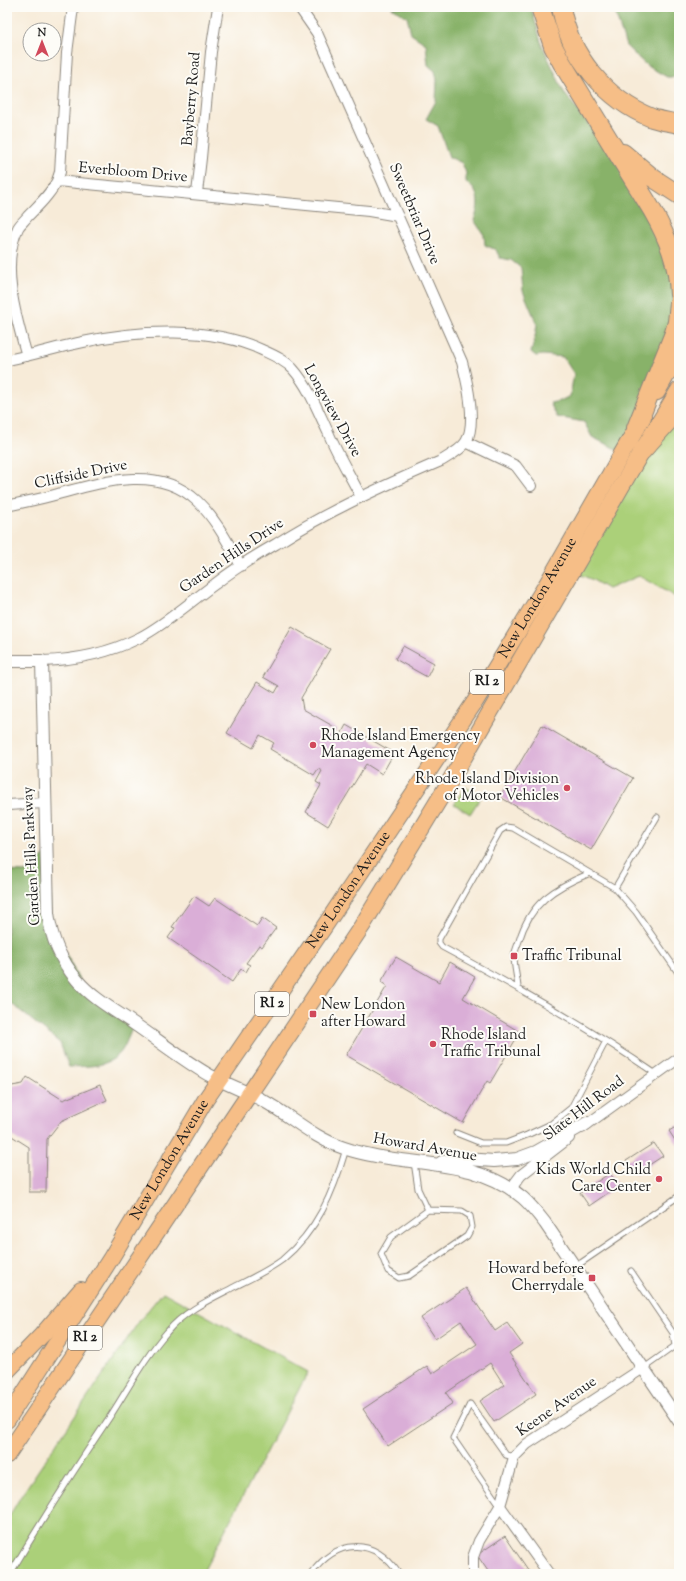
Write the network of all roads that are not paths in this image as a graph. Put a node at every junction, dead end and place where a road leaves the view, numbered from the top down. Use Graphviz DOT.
graph roads {
  1 [pos="73,7"];
  2 [pos="218,7"];
  3 [pos="299,7"];
  4 [pos="540,7"];
  5 [pos="560,7"];
  6 [pos="679,124"];
  7 [pos="613,145"];
  8 [pos="57,181"];
  9 [pos="196,194"];
  10 [pos="679,195"];
  11 [pos="398,216"];
  12 [pos="679,295"];
  13 [pos="679,302"];
  14 [pos="679,353"];
  15 [pos="26,356"];
  16 [pos="7,360"];
  17 [pos="679,390"];
  18 [pos="679,409"];
  19 [pos="636,428"];
  20 [pos="466,442"];
  21 [pos="642,451"];
  22 [pos="531,486"];
  23 [pos="361,497"];
  24 [pos="7,506"];
  25 [pos="241,566"];
  26 [pos="7,661"];
  27 [pos="42,661"];
  28 [pos="45,803"];
  29 [pos="7,805"];
  30 [pos="656,817"];
  31 [pos="588,874"];
  32 [pos="615,888"];
  33 [pos="679,974"];
  34 [pos="518,987"];
  35 [pos="606,1041"];
  36 [pos="679,1058"];
  37 [pos="656,1074"];
  38 [pos="220,1080"];
  39 [pos="250,1094"];
  40 [pos="587,1123"];
  41 [pos="456,1133"];
  42 [pos="346,1149"];
  43 [pos="414,1161"];
  44 [pos="429,1163"];
  45 [pos="512,1189"];
  46 [pos="679,1196"];
  47 [pos="428,1210"];
  48 [pos="111,1258"];
  49 [pos="575,1268"];
  50 [pos="630,1271"];
  51 [pos="677,1344"];
  52 [pos="643,1368"];
  53 [pos="7,1371"];
  54 [pos="7,1420"];
  55 [pos="679,1421"];
  56 [pos="7,1455"];
  57 [pos="514,1457"];
  58 [pos="500,1506"];
  59 [pos="10,1574"];
  60 [pos="311,1574"];
  61 [pos="399,1574"];
  62 [pos="473,1574"];
  63 [pos="549,1574"];
  1 -- 8 [label="street"];
  2 -- 9 [label="street, Bayberry Road"];
  3 -- 11 [label="street, Sweetbriar Drive"];
  4 -- 7 [label="highway"];
  5 -- 6 [label="highway"];
  7 -- 10 [label="highway"];
  7 -- 12 [label="highway"];
  8 -- 9 [label="street, Everbloom Drive"];
  8 -- 15 [label="street, Everbloom Drive"];
  9 -- 11 [label="street, Everbloom Drive"];
  11 -- 20 [label="street, Sweetbriar Drive"];
  13 -- 19 [label="highway"];
  14 -- 19 [label="main road, New London Avenue / RI 2"];
  15 -- 16 [label="street, Longview Drive"];
  15 -- 23 [label="street, Longview Drive"];
  17 -- 21 [label="main road, New London Avenue / RI 2"];
  18 -- 21 [label="highway"];
  19 -- 38 [label="main road, New London Avenue / RI 2"];
  20 -- 22 [label="street"];
  20 -- 23 [label="street, Garden Hills Drive"];
  21 -- 39 [label="main road, New London Avenue / RI 2"];
  23 -- 25 [label="street, Garden Hills Drive"];
  24 -- 25 [label="street, Cliffside Drive"];
  25 -- 27 [label="street, Garden Hills Drive"];
  26 -- 27 [label="street, Garden Hills Drive"];
  27 -- 28 [label="street, Garden Hills Parkway"];
  28 -- 29 [label="street"];
  28 -- 38 [label="street, Garden Hills Parkway"];
  30 -- 32 [label="lane"];
  31 -- 32 [label="lane"];
  31 -- 34 [label="lane"];
  31 -- 34 [label="lane"];
  32 -- 33 [label="lane"];
  34 -- 35 [label="lane"];
  35 -- 37 [label="lane"];
  35 -- 41 [label="lane"];
  36 -- 37 [label="street, Slate Hill Road"];
  37 -- 40 [label="street, Slate Hill Road"];
  38 -- 39 [label="street, Garden Hills Parkway"];
  38 -- 48 [label="main road, New London Avenue / RI 2"];
  39 -- 42 [label="street, Howard Avenue"];
  39 -- 56 [label="main road, New London Avenue / RI 2"];
  40 -- 44 [label="street"];
  40 -- 45 [label="street, Slate Hill Road"];
  42 -- 43 [label="street, Howard Avenue"];
  42 -- 59 [label="lane"];
  43 -- 44 [label="street, Howard Avenue"];
  43 -- 47 [label="lane"];
  44 -- 45 [label="street, Howard Avenue"];
  45 -- 49 [label="street, Howard Avenue"];
  46 -- 49 [label="lane"];
  47 -- 47 [label="lane"];
  48 -- 53 [label="main road"];
  48 -- 54 [label="main road, New London Avenue / RI 2"];
  49 -- 52 [label="street, Howard Avenue"];
  50 -- 51 [label="lane"];
  51 -- 52 [label="lane"];
  52 -- 55 [label="street, Howard Avenue"];
  52 -- 57 [label="street, Keene Avenue"];
  57 -- 58 [label="street, Keene Avenue"];
  57 -- 58 [label="lane"];
  58 -- 62 [label="street, Keene Avenue"];
  58 -- 63 [label="street"];
  60 -- 61 [label="lane"];
}
